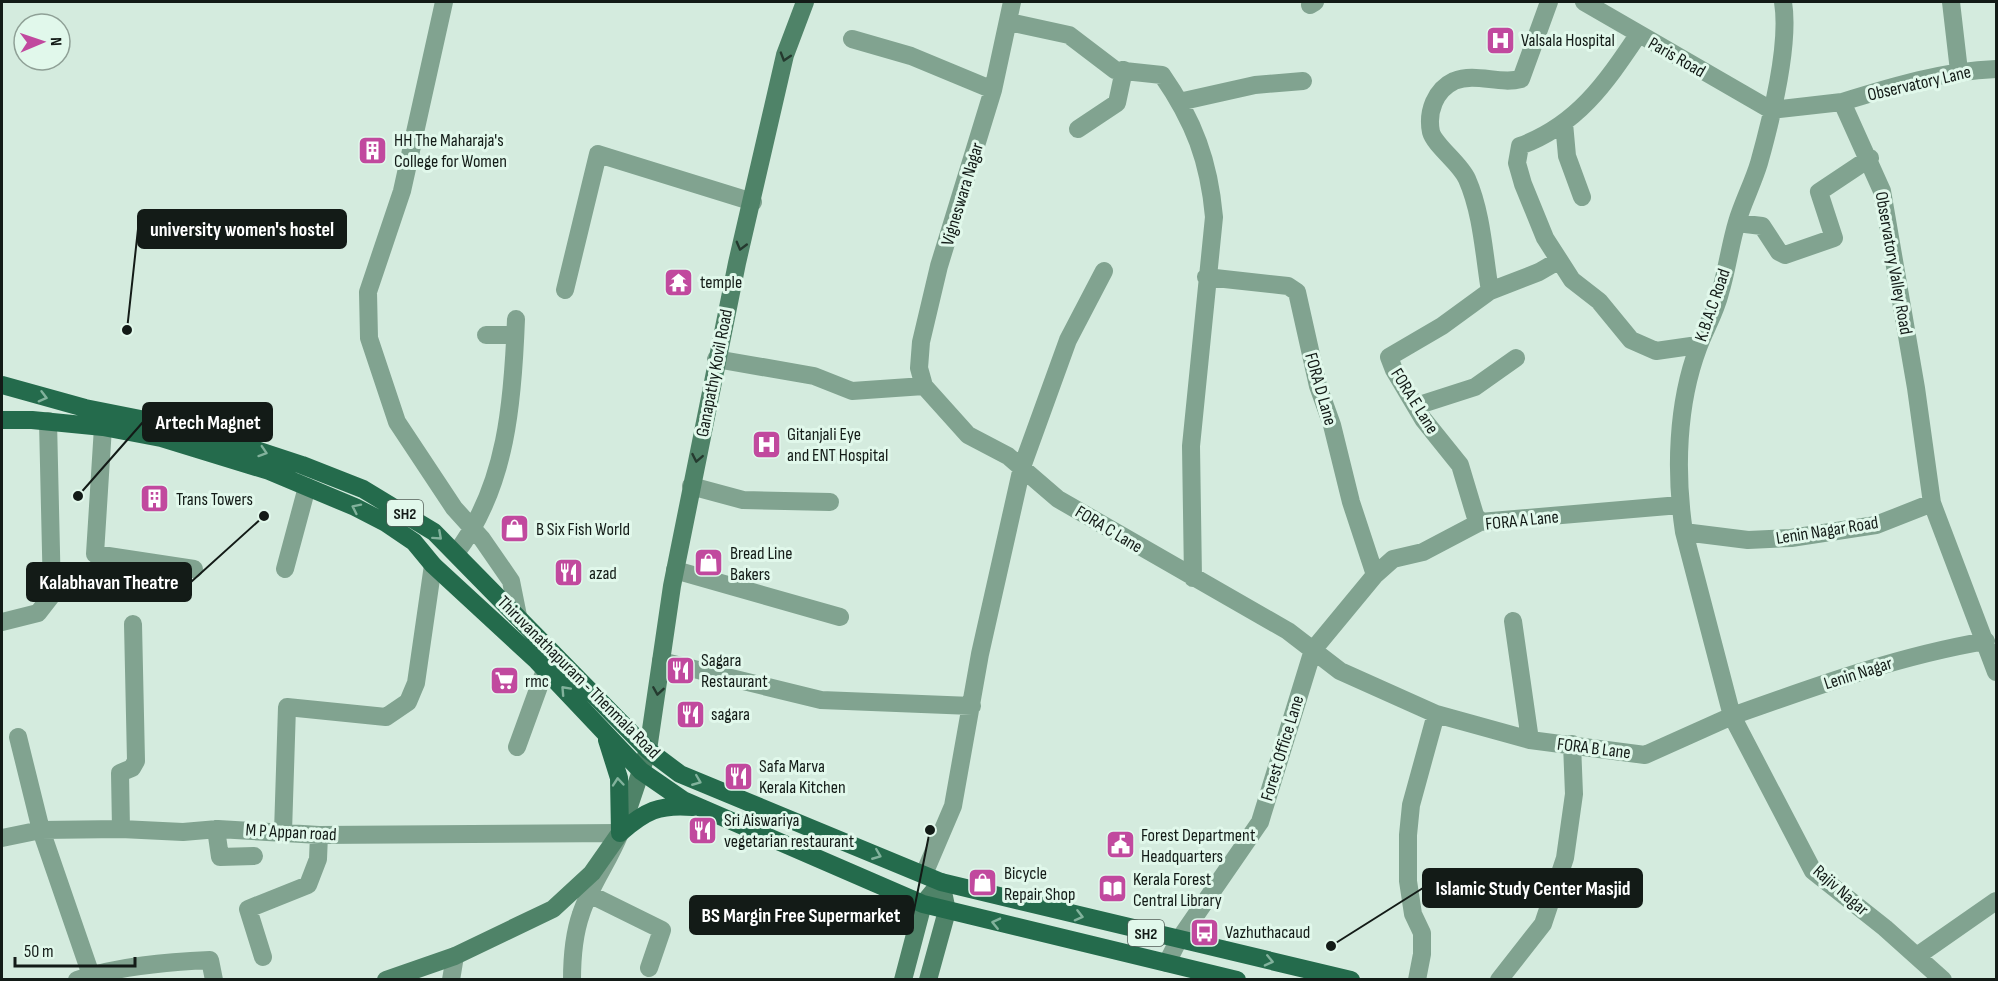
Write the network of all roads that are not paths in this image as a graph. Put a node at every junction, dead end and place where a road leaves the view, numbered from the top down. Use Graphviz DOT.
graph roads {
  1 [pos="444,2"];
  2 [pos="805,2"];
  3 [pos="1012,2"];
  4 [pos="1549,2"];
  5 [pos="1584,2"];
  6 [pos="1783,2"];
  7 [pos="1951,2"];
  8 [pos="1009,22"];
  9 [pos="1638,34"];
  10 [pos="852,39"];
  11 [pos="1996,69"];
  12 [pos="1124,70"];
  13 [pos="1959,71"];
  14 [pos="1303,81"];
  15 [pos="993,90"];
  16 [pos="1179,102"];
  17 [pos="1842,102"];
  18 [pos="1771,110"];
  19 [pos="1564,123"];
  20 [pos="1078,129"];
  21 [pos="1870,158"];
  22 [pos="1581,197"];
  23 [pos="753,202"];
  24 [pos="1737,223"];
  25 [pos="1558,261"];
  26 [pos="1104,271"];
  27 [pos="1206,277"];
  28 [pos="565,290"];
  29 [pos="1490,291"];
  30 [pos="486,334"];
  31 [pos="1698,345"];
  32 [pos="1516,357"];
  33 [pos="716,359"];
  34 [pos="2,386"];
  35 [pos="924,386"];
  36 [pos="1416,406"];
  37 [pos="2,420"];
  38 [pos="48,421"];
  39 [pos="103,427"];
  40 [pos="1022,467"];
  41 [pos="307,486"];
  42 [pos="691,486"];
  43 [pos="830,502"];
  44 [pos="1932,503"];
  45 [pos="1680,505"];
  46 [pos="1480,522"];
  47 [pos="473,531"];
  48 [pos="1684,532"];
  49 [pos="456,553"];
  50 [pos="433,565"];
  51 [pos="194,568"];
  52 [pos="285,568"];
  53 [pos="675,570"];
  54 [pos="1376,575"];
  55 [pos="1193,578"];
  56 [pos="518,616"];
  57 [pos="840,617"];
  58 [pos="1513,621"];
  59 [pos="2,622"];
  60 [pos="132,624"];
  61 [pos="1991,647"];
  62 [pos="1313,650"];
  63 [pos="661,661"];
  64 [pos="545,670"];
  65 [pos="1996,672"];
  66 [pos="972,706"];
  67 [pos="1436,714"];
  68 [pos="1732,716"];
  69 [pos="605,733"];
  70 [pos="18,737"];
  71 [pos="1530,740"];
  72 [pos="1572,744"];
  73 [pos="517,747"];
  74 [pos="648,750"];
  75 [pos="641,771"];
  76 [pos="698,807"];
  77 [pos="122,829"];
  78 [pos="216,829"];
  79 [pos="41,830"];
  80 [pos="284,832"];
  81 [pos="620,833"];
  82 [pos="319,835"];
  83 [pos="2,838"];
  84 [pos="254,856"];
  85 [pos="924,874"];
  86 [pos="941,882"];
  87 [pos="589,894"];
  88 [pos="1996,901"];
  89 [pos="923,904"];
  90 [pos="947,911"];
  91 [pos="1179,941"];
  92 [pos="455,956"];
  93 [pos="1917,956"];
  94 [pos="263,957"];
  95 [pos="1167,963"];
  96 [pos="649,968"];
  97 [pos="84,977"];
  98 [pos="1942,979"];
  99 [pos="214,980"];
  100 [pos="386,980"];
  101 [pos="452,980"];
  102 [pos="572,980"];
  103 [pos="903,980"];
  104 [pos="928,980"];
  105 [pos="1237,980"];
  106 [pos="1351,980"];
  107 [pos="1417,980"];
  108 [pos="1499,980"];
  1 -- 47 [label="street"];
  2 -- 23 [label="main road, Ganapathy Kovil Road, one-way"];
  3 -- 8 [label="street, Vigneswara Nagar"];
  4 -- 29 [label="street"];
  5 -- 9 [label="street, Paris Road"];
  6 -- 18 [label="street, K.B.A.C Road"];
  7 -- 13 [label="street"];
  8 -- 12 [label="street"];
  8 -- 15 [label="street, Vigneswara Nagar"];
  9 -- 18 [label="street, Paris Road"];
  9 -- 19 [label="street"];
  10 -- 15 [label="street"];
  11 -- 13 [label="street, Observatory Lane"];
  12 -- 16 [label="street"];
  12 -- 20 [label="street"];
  13 -- 17 [label="street, Observatory Lane"];
  14 -- 16 [label="street"];
  15 -- 35 [label="street, Vigneswara Nagar"];
  16 -- 27 [label="street"];
  17 -- 18 [label="street"];
  17 -- 21 [label="street, Observatory Valley Road"];
  18 -- 24 [label="street, K.B.A.C Road"];
  19 -- 22 [label="street"];
  19 -- 25 [label="street"];
  21 -- 24 [label="street"];
  21 -- 44 [label="street, Observatory Valley Road"];
  23 -- 28 [label="street"];
  23 -- 33 [label="main road, Ganapathy Kovil Road, one-way"];
  24 -- 31 [label="street, K.B.A.C Road"];
  25 -- 29 [label="street, FORA E Lane"];
  25 -- 31 [label="street"];
  26 -- 40 [label="street"];
  27 -- 54 [label="street, FORA D Lane"];
  27 -- 55 [label="street"];
  29 -- 36 [label="street, FORA E Lane"];
  30 -- 47 [label="street"];
  31 -- 45 [label="street, K.B.A.C Road"];
  32 -- 36 [label="street"];
  33 -- 35 [label="street"];
  33 -- 42 [label="main road, Ganapathy Kovil Road, one-way"];
  34 -- 49 [label="main road, Thiruvanathapuram - Thenmala Road / SH2, one-way"];
  35 -- 40 [label="street, FORA C Lane"];
  36 -- 46 [label="street, FORA E Lane"];
  37 -- 38 [label="main road, Thiruvanathapuram - Thenmala Road"];
  38 -- 39 [label="main road, Thiruvanathapuram - Thenmala Road"];
  38 -- 59 [label="street"];
  39 -- 41 [label="main road, Thiruvanathapuram - Thenmala Road"];
  39 -- 51 [label="street"];
  40 -- 55 [label="street, FORA C Lane"];
  40 -- 66 [label="street"];
  50 -- 41 [label="main road, Thiruvanathapuram - Thenmala Road, one-way"];
  41 -- 52 [label="street"];
  42 -- 43 [label="street"];
  42 -- 53 [label="main road, Ganapathy Kovil Road"];
  44 -- 48 [label="street, Lenin Nagar Road"];
  44 -- 61 [label="street"];
  45 -- 46 [label="street, FORA A Lane"];
  45 -- 48 [label="street"];
  46 -- 54 [label="street, FORA A Lane"];
  47 -- 49 [label="street"];
  47 -- 56 [label="street"];
  48 -- 68 [label="street"];
  49 -- 56 [label="main road, Thiruvanathapuram - Thenmala Road / SH2"];
  50 -- 64 [label="main road, Thiruvanathapuram - Thenmala Road"];
  50 -- 80 [label="street"];
  53 -- 57 [label="street"];
  53 -- 63 [label="main road, Ganapathy Kovil Road"];
  54 -- 62 [label="street, FORA A Lane"];
  55 -- 62 [label="street, FORA C Lane"];
  56 -- 74 [label="main road, Thiruvanathapuram - Thenmala Road / SH2"];
  58 -- 71 [label="street"];
  60 -- 77 [label="street"];
  61 -- 65 [label="street"];
  61 -- 68 [label="street, Lenin Nagar"];
  62 -- 67 [label="street, FORA B Lane"];
  62 -- 91 [label="street, Forest Office Lane"];
  63 -- 66 [label="street"];
  63 -- 74 [label="main road, Ganapathy Kovil Road, one-way"];
  69 -- 64 [label="main road, Thiruvanathapuram - Thenmala Road, one-way"];
  64 -- 73 [label="street"];
  66 -- 85 [label="street"];
  67 -- 71 [label="street, FORA B Lane"];
  67 -- 107 [label="street"];
  68 -- 72 [label="street, FORA B Lane"];
  68 -- 93 [label="street, Rajiv Nagar"];
  69 -- 75 [label="main road, Thiruvanathapuram - Thenmala Road"];
  81 -- 69 [label="main road, one-way"];
  70 -- 79 [label="street"];
  71 -- 72 [label="street, FORA B Lane"];
  72 -- 108 [label="street"];
  74 -- 75 [label="main road, Ganapathy Kovil Road"];
  74 -- 85 [label="main road, Thiruvanathapuram - Thenmala Road / SH2, one-way"];
  75 -- 76 [label="main road, Thiruvanathapuram - Thenmala Road"];
  75 -- 81 [label="main road, Ganapathy Kovil Road"];
  76 -- 81 [label="main road"];
  76 -- 89 [label="main road, Thiruvanathapuram - Thenmala Road"];
  77 -- 78 [label="street, M P Appan road"];
  77 -- 79 [label="street, M P Appan road"];
  78 -- 80 [label="street, M P Appan road"];
  78 -- 84 [label="street"];
  79 -- 83 [label="street, M P Appan road"];
  79 -- 97 [label="street"];
  80 -- 82 [label="street, M P Appan road"];
  81 -- 82 [label="street, M P Appan road"];
  81 -- 87 [label="street"];
  81 -- 92 [label="main road, Ganapathy Kovil Road"];
  82 -- 94 [label="street"];
  85 -- 86 [label="main road, Thiruvanathapuram - Thenmala Road / SH2"];
  86 -- 89 [label="main road"];
  86 -- 90 [label="main road"];
  86 -- 91 [label="main road, Thiruvanathapuram - Thenmala Road / SH2, one-way"];
  87 -- 96 [label="street"];
  87 -- 102 [label="street"];
  88 -- 93 [label="street"];
  89 -- 90 [label="main road, Thiruvanathapuram - Thenmala Road"];
  89 -- 103 [label="main road"];
  95 -- 90 [label="main road, Thiruvanathapuram - Thenmala Road, one-way"];
  90 -- 104 [label="main road"];
  91 -- 95 [label="street, Forest Office Lane"];
  91 -- 106 [label="main road, Thiruvanathapuram - Thenmala Road / SH2, one-way"];
  92 -- 100 [label="main road, Ganapathy Kovil Road"];
  92 -- 101 [label="street"];
  93 -- 98 [label="street, Rajiv Nagar"];
  95 -- 105 [label="main road, Thiruvanathapuram - Thenmala Road"];
  97 -- 99 [label="street"];
}
